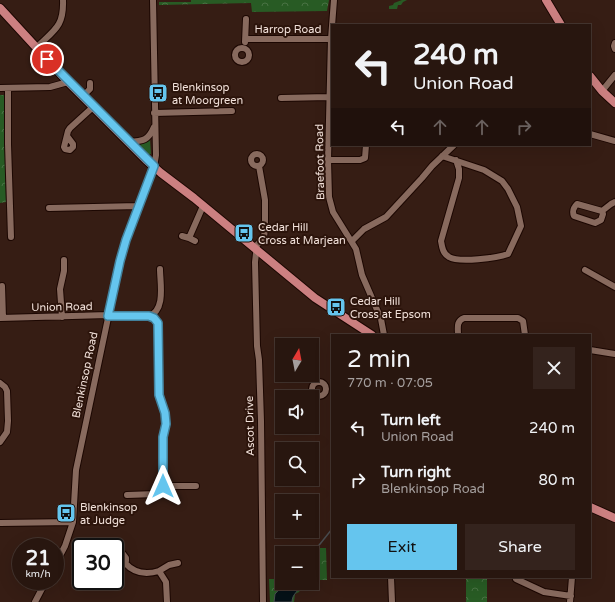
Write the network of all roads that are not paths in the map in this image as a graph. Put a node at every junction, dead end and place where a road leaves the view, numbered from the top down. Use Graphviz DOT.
graph roads {
  1 [pos="63,0"];
  2 [pos="153,0"];
  3 [pos="334,0"];
  4 [pos="546,0"];
  5 [pos="0,8"];
  6 [pos="246,19"];
  7 [pos="332,24"];
  8 [pos="560,24"];
  9 [pos="246,39"];
  10 [pos="331,39"];
  11 [pos="615,43"];
  12 [pos="36,48"];
  13 [pos="244,48"];
  14 [pos="615,49"];
  15 [pos="615,75"];
  16 [pos="591,77"];
  17 [pos="68,82"];
  18 [pos="90,83"];
  19 [pos="0,88"];
  20 [pos="8,88"];
  21 [pos="602,91"];
  22 [pos="83,96"];
  23 [pos="329,97"];
  24 [pos="281,98"];
  25 [pos="615,103"];
  26 [pos="93,107"];
  27 [pos="232,111"];
  28 [pos="154,113"];
  29 [pos="155,124"];
  30 [pos="591,134"];
  31 [pos="67,136"];
  32 [pos="615,141"];
  33 [pos="128,142"];
  34 [pos="366,146"];
  35 [pos="453,146"];
  36 [pos="442,156"];
  37 [pos="328,160"];
  38 [pos="456,160"];
  39 [pos="154,166"];
  40 [pos="259,166"];
  41 [pos="615,202"];
  42 [pos="138,206"];
  43 [pos="203,206"];
  44 [pos="49,208"];
  45 [pos="602,210"];
  46 [pos="11,237"];
  47 [pos="195,241"];
  48 [pos="352,241"];
  49 [pos="256,250"];
  50 [pos="64,260"];
  51 [pos="160,269"];
  52 [pos="585,270"];
  53 [pos="2,286"];
  54 [pos="615,287"];
  55 [pos="108,316"];
  56 [pos="149,316"];
  57 [pos="62,317"];
  58 [pos="2,318"];
  59 [pos="370,334"];
  60 [pos="384,334"];
  61 [pos="458,334"];
  62 [pos="525,334"];
  63 [pos="591,350"];
  64 [pos="615,354"];
  65 [pos="331,382"];
  66 [pos="0,383"];
  67 [pos="325,386"];
  68 [pos="0,442"];
  69 [pos="163,486"];
  70 [pos="196,486"];
  71 [pos="127,495"];
  72 [pos="591,507"];
  73 [pos="615,518"];
  74 [pos="73,522"];
  75 [pos="0,523"];
  76 [pos="64,548"];
  77 [pos="124,555"];
  78 [pos="125,563"];
  79 [pos="178,563"];
  80 [pos="159,571"];
  81 [pos="392,578"];
  82 [pos="572,578"];
  83 [pos="516,579"];
  84 [pos="41,590"];
  85 [pos="570,599"];
  86 [pos="35,602"];
  87 [pos="167,602"];
  88 [pos="263,602"];
  89 [pos="392,602"];
  1 -- 12 [label="street"];
  2 -- 28 [label="street, Blenkinsop Road"];
  3 -- 7 [label="street, Braefoot Road"];
  4 -- 8 [label="main road"];
  5 -- 12 [label="main road"];
  6 -- 9 [label="street"];
  9 -- 10 [label="street, Harrop Road"];
  9 -- 13 [label="street"];
  10 -- 23 [label="street, Braefoot Road"];
  11 -- 14 [label="street"];
  12 -- 17 [label="main road"];
  15 -- 21 [label="street"];
  16 -- 21 [label="main road"];
  17 -- 20 [label="street"];
  17 -- 22 [label="main road"];
  18 -- 22 [label="street"];
  19 -- 20 [label="street"];
  20 -- 46 [label="street"];
  21 -- 25 [label="main road"];
  22 -- 26 [label="main road"];
  23 -- 24 [label="street"];
  23 -- 37 [label="street, Braefoot Road"];
  26 -- 31 [label="street"];
  26 -- 33 [label="main road"];
  27 -- 28 [label="street"];
  28 -- 29 [label="street, Blenkinsop Road"];
  29 -- 33 [label="street"];
  29 -- 39 [label="street, Blenkinsop Road"];
  30 -- 32 [label="street"];
  33 -- 39 [label="main road"];
  34 -- 37 [label="street"];
  35 -- 36 [label="street"];
  36 -- 38 [label="street"];
  36 -- 48 [label="street"];
  37 -- 48 [label="street, Braefoot Road"];
  38 -- 38 [label="street"];
  39 -- 42 [label="street, Blenkinsop Road"];
  39 -- 43 [label="main road"];
  40 -- 49 [label="street"];
  41 -- 45 [label="street"];
  42 -- 44 [label="street"];
  42 -- 55 [label="street, Blenkinsop Road"];
  43 -- 47 [label="street"];
  43 -- 49 [label="main road"];
  45 -- 45 [label="street"];
  48 -- 60 [label="street, Braefoot Road"];
  49 -- 59 [label="main road"];
  49 -- 88 [label="street, Ascot Drive"];
  50 -- 57 [label="street"];
  51 -- 56 [label="street"];
  52 -- 54 [label="street"];
  53 -- 58 [label="street"];
  55 -- 56 [label="street, Union Road"];
  55 -- 57 [label="street, Union Road"];
  55 -- 74 [label="street, Blenkinsop Road"];
  56 -- 69 [label="street"];
  57 -- 58 [label="street, Union Road"];
  61 -- 62 [label="street"];
  63 -- 64 [label="street"];
  65 -- 67 [label="street"];
  66 -- 68 [label="street"];
  69 -- 70 [label="street"];
  69 -- 71 [label="street"];
  72 -- 73 [label="main road"];
  74 -- 75 [label="street"];
  74 -- 76 [label="street, Blenkinsop Road"];
  77 -- 78 [label="street"];
  78 -- 80 [label="street"];
  79 -- 80 [label="street"];
  80 -- 87 [label="street"];
  81 -- 89 [label="street"];
  82 -- 85 [label="street"];
  83 -- 85 [label="street"];
  84 -- 86 [label="street"];
}
